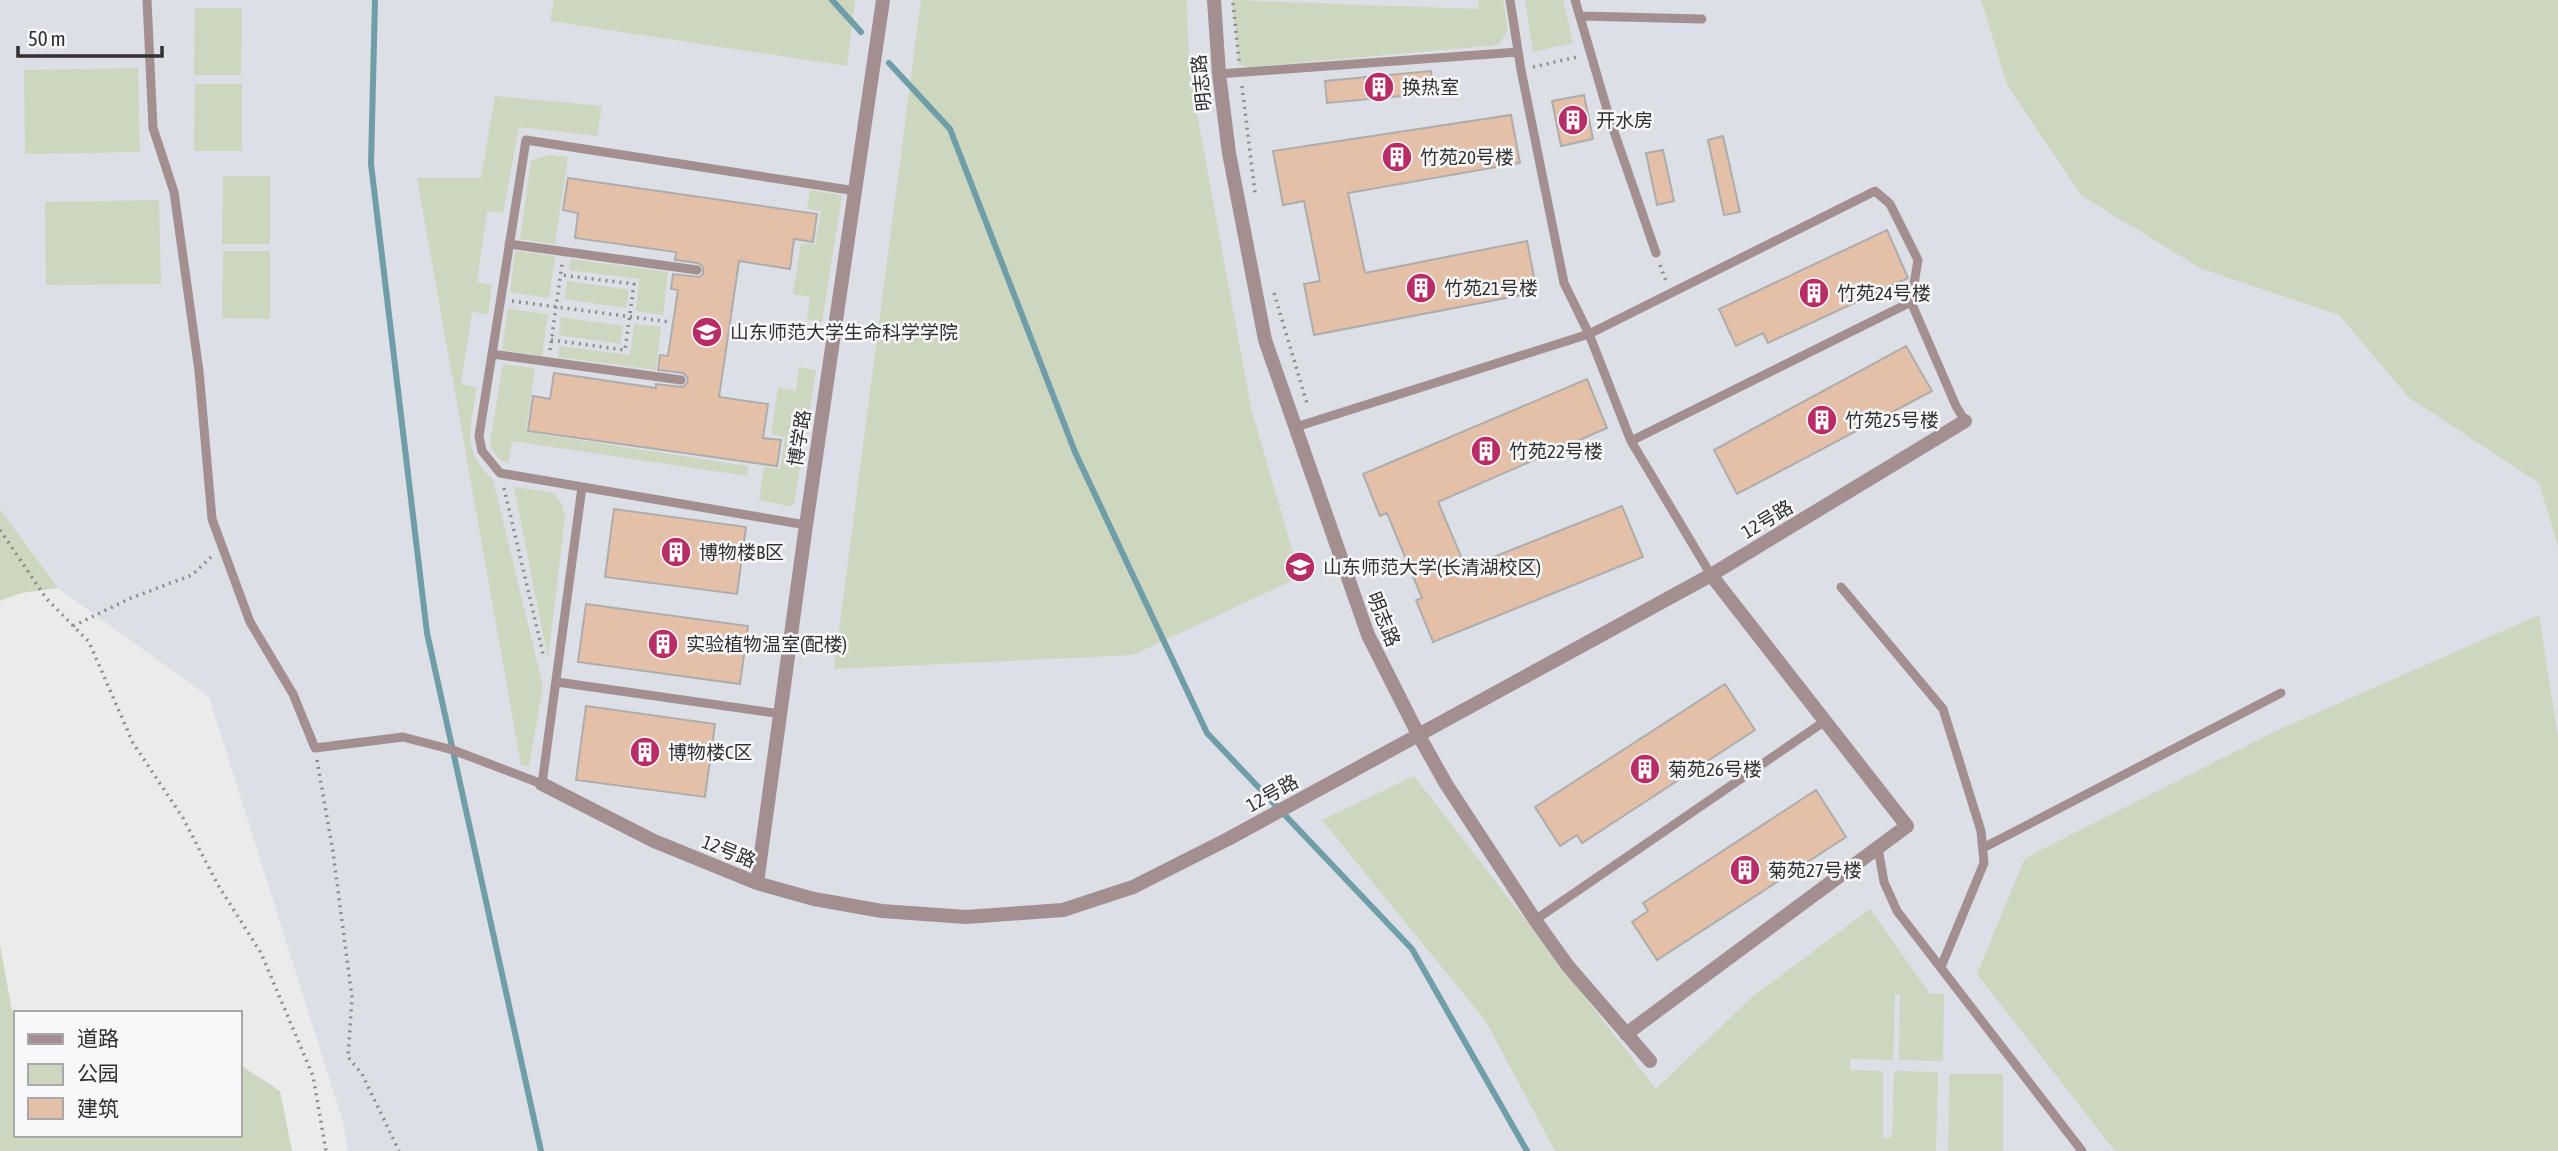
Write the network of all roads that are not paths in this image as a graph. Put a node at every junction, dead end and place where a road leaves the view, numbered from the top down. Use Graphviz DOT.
graph roads {
  1 [pos="147,0"];
  2 [pos="883,0"];
  3 [pos="1214,0"];
  4 [pos="1510,0"];
  5 [pos="1575,0"];
  6 [pos="1580,16"];
  7 [pos="1702,19"];
  8 [pos="1518,52"];
  9 [pos="1219,74"];
  10 [pos="856,191"];
  11 [pos="509,244"];
  12 [pos="1656,253"];
  13 [pos="697,270"];
  14 [pos="1910,302"];
  15 [pos="1589,334"];
  16 [pos="492,354"];
  17 [pos="681,380"];
  18 [pos="1965,421"];
  19 [pos="1296,428"];
  20 [pos="1631,441"];
  21 [pos="582,487"];
  22 [pos="806,525"];
  23 [pos="1711,575"];
  24 [pos="1841,587"];
  25 [pos="556,682"];
  26 [pos="2281,693"];
  27 [pos="780,714"];
  28 [pos="1825,721"];
  29 [pos="1418,734"];
  30 [pos="542,784"];
  31 [pos="1878,848"];
  32 [pos="1983,848"];
  33 [pos="757,883"];
  34 [pos="1535,920"];
  35 [pos="1941,967"];
  36 [pos="1626,1034"];
  37 [pos="1650,1061"];
  38 [pos="2082,1151"];
  1 -- 30 [label="lane"];
  2 -- 10 [label="street, 博学路"];
  3 -- 9 [label="street, 明志路"];
  4 -- 8 [label="lane"];
  5 -- 6 [label="lane"];
  6 -- 7 [label="lane"];
  6 -- 12 [label="lane"];
  8 -- 9 [label="lane"];
  8 -- 15 [label="lane"];
  9 -- 19 [label="street, 明志路"];
  10 -- 11 [label="lane"];
  10 -- 22 [label="street, 博学路"];
  11 -- 13 [label="lane"];
  11 -- 16 [label="lane"];
  14 -- 15 [label="lane"];
  14 -- 18 [label="lane"];
  14 -- 20 [label="lane"];
  15 -- 19 [label="lane"];
  15 -- 20 [label="lane"];
  16 -- 17 [label="lane"];
  16 -- 21 [label="lane"];
  18 -- 23 [label="street, 12号路"];
  19 -- 29 [label="street, 明志路"];
  20 -- 23 [label="lane"];
  21 -- 22 [label="lane"];
  21 -- 25 [label="lane"];
  22 -- 27 [label="street, 博学路"];
  23 -- 28 [label="street"];
  23 -- 29 [label="street, 12号路"];
  24 -- 32 [label="lane"];
  25 -- 27 [label="lane"];
  25 -- 30 [label="lane"];
  26 -- 32 [label="lane"];
  27 -- 33 [label="street, 博学路"];
  28 -- 31 [label="street"];
  28 -- 34 [label="lane"];
  29 -- 33 [label="street, 12号路"];
  29 -- 34 [label="street, 明志路"];
  30 -- 33 [label="street, 12号路"];
  31 -- 35 [label="lane"];
  31 -- 36 [label="street"];
  32 -- 35 [label="lane"];
  34 -- 36 [label="street, 明志路"];
  35 -- 38 [label="lane"];
  36 -- 37 [label="street, 明志路"];
}
